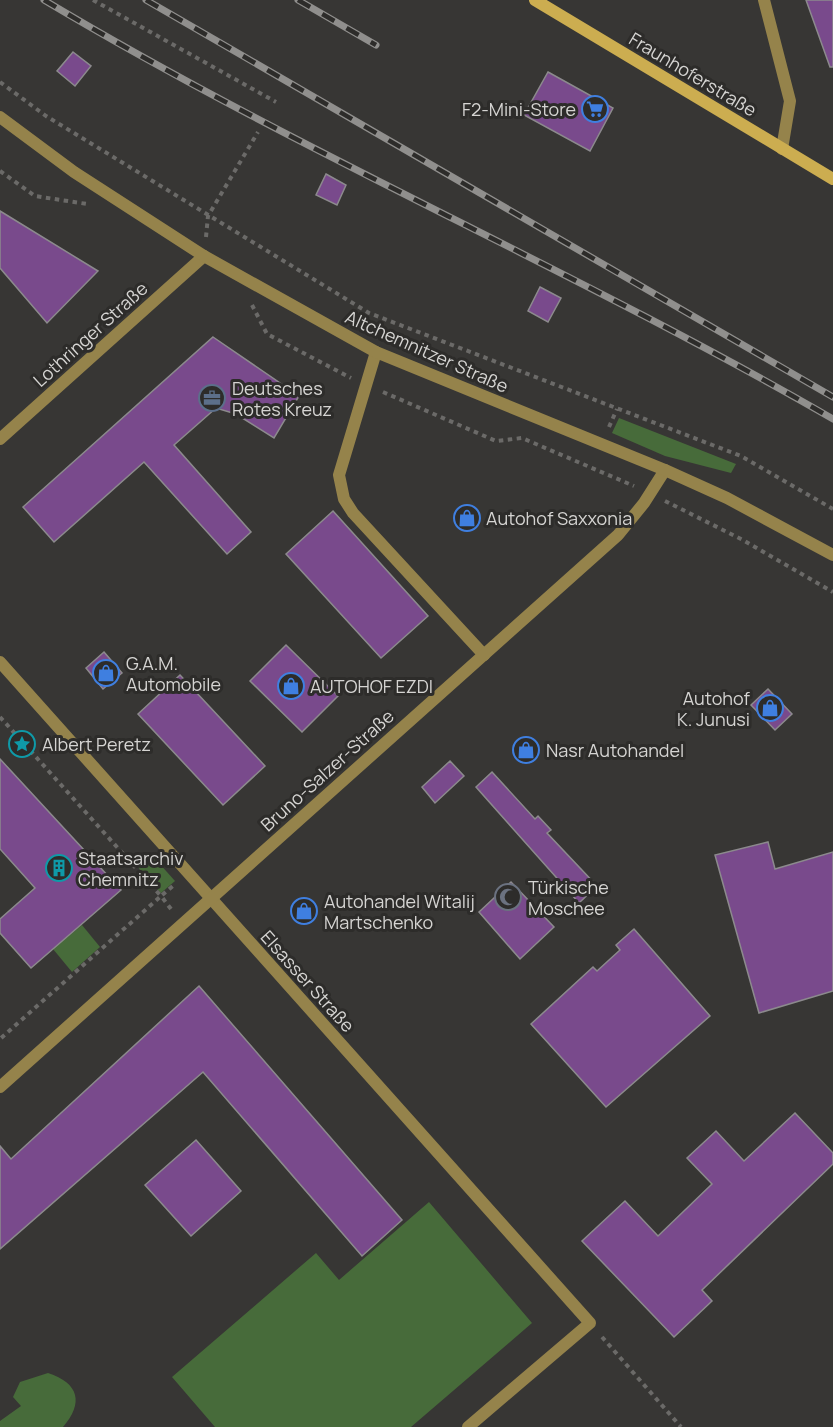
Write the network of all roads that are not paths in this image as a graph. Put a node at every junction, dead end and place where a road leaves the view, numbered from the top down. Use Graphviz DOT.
graph roads {
  1 [pos="535,0"];
  2 [pos="764,0"];
  3 [pos="0,117"];
  4 [pos="782,149"];
  5 [pos="833,179"];
  6 [pos="204,256"];
  7 [pos="376,352"];
  8 [pos="0,439"];
  9 [pos="665,470"];
  10 [pos="833,555"];
  11 [pos="484,655"];
  12 [pos="0,662"];
  13 [pos="211,899"];
  14 [pos="0,1087"];
  15 [pos="468,1427"];
  1 -- 4 [label="main road, Fraunhoferstraße"];
  2 -- 4 [label="street"];
  3 -- 6 [label="street, Altchemnitzer Straße"];
  4 -- 5 [label="main road, Fraunhoferstraße"];
  6 -- 7 [label="street, Altchemnitzer Straße"];
  6 -- 8 [label="street, Lothringer Straße"];
  7 -- 9 [label="street, Altchemnitzer Straße"];
  7 -- 11 [label="street"];
  9 -- 10 [label="street, Altchemnitzer Straße"];
  9 -- 11 [label="street, Bruno-Salzer-Straße"];
  11 -- 13 [label="street, Bruno-Salzer-Straße"];
  12 -- 13 [label="street, Elsasser Straße"];
  13 -- 14 [label="street, Bruno-Salzer-Straße"];
  13 -- 15 [label="street, Elsasser Straße"];
}
